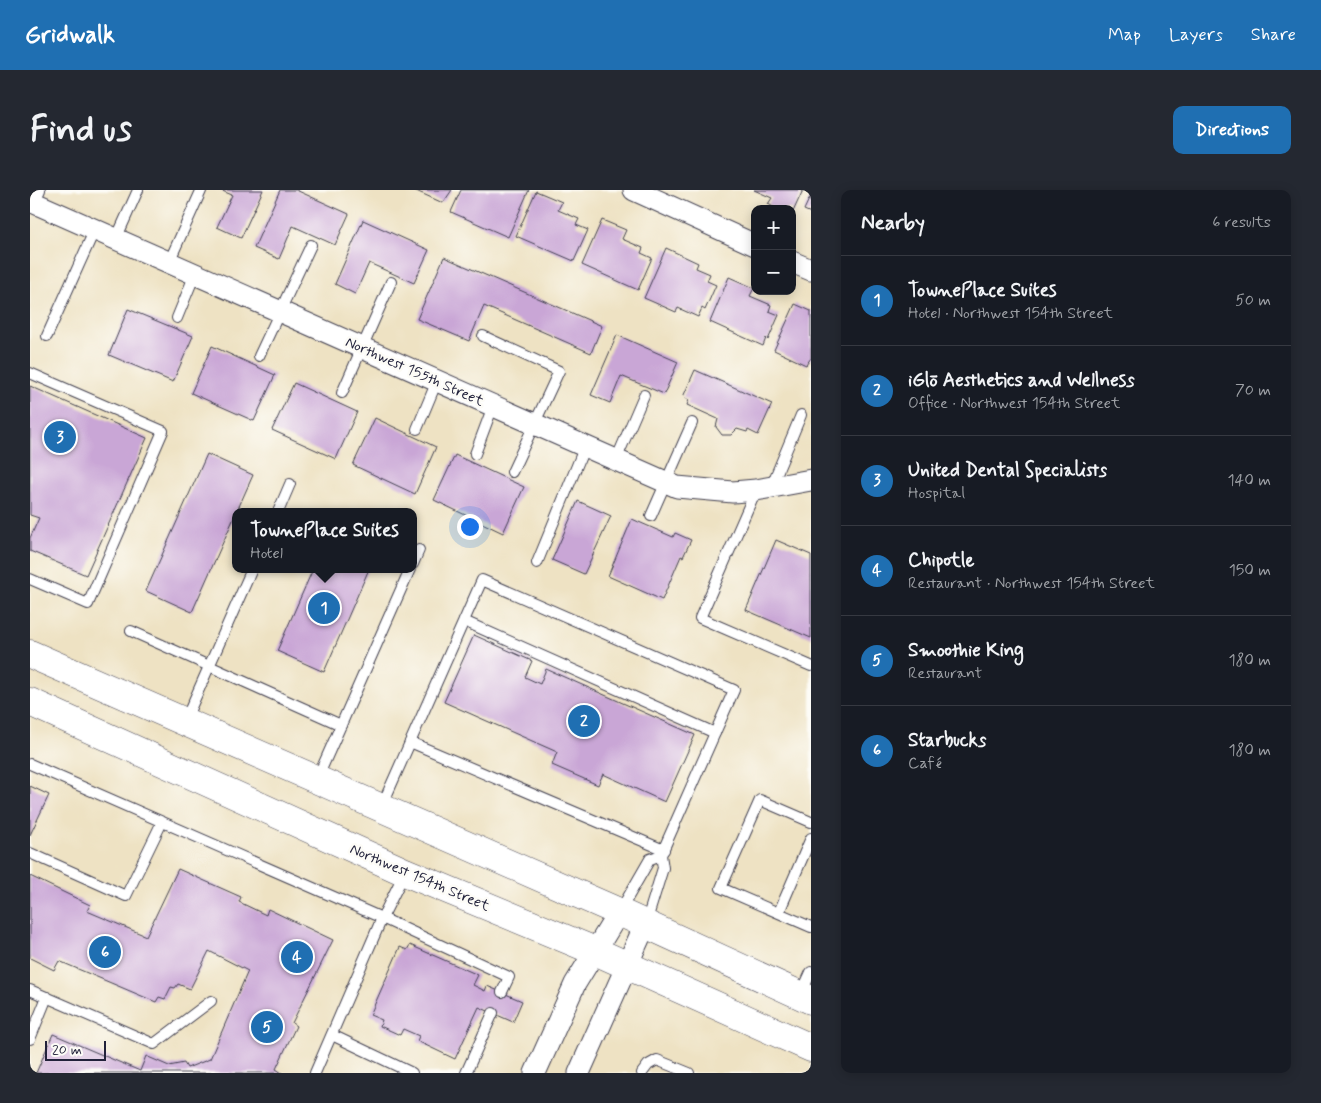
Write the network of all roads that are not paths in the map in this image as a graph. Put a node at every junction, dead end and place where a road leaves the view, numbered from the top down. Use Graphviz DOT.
graph roads {
  1 [pos="138,190"];
  2 [pos="634,190"];
  3 [pos="201,191"];
  4 [pos="33,201"];
  5 [pos="95,229"];
  6 [pos="116,239"];
  7 [pos="751,243"];
  8 [pos="311,245"];
  9 [pos="169,262"];
  10 [pos="796,264"];
  11 [pos="811,270"];
  12 [pos="195,274"];
  13 [pos="391,282"];
  14 [pos="280,311"];
  15 [pos="177,318"];
  16 [pos="47,336"];
  17 [pos="482,336"];
  18 [pos="361,347"];
  19 [pos="259,356"];
  20 [pos="30,373"];
  21 [pos="437,381"];
  22 [pos="342,393"];
  23 [pos="644,395"];
  24 [pos="493,406"];
  25 [pos="801,415"];
  26 [pos="692,423"];
  27 [pos="535,424"];
  28 [pos="417,429"];
  29 [pos="585,446"];
  30 [pos="474,454"];
  31 [pos="616,460"];
  32 [pos="512,472"];
  33 [pos="811,480"];
  34 [pos="666,482"];
  35 [pos="290,484"];
  36 [pos="763,489"];
  37 [pos="280,508"];
  38 [pos="651,516"];
  39 [pos="419,550"];
  40 [pos="417,555"];
  41 [pos="536,563"];
  42 [pos="250,573"];
  43 [pos="408,573"];
  44 [pos="30,579"];
  45 [pos="464,621"];
  46 [pos="131,631"];
  47 [pos="30,654"];
  48 [pos="210,666"];
  49 [pos="811,666"];
  50 [pos="30,702"];
  51 [pos="184,722"];
  52 [pos="341,725"];
  53 [pos="715,734"];
  54 [pos="410,742"];
  55 [pos="30,764"];
  56 [pos="317,780"];
  57 [pos="380,809"];
  58 [pos="162,822"];
  59 [pos="811,822"];
  60 [pos="811,838"];
  61 [pos="662,852"];
  62 [pos="30,854"];
  63 [pos="406,872"];
  64 [pos="619,912"];
  65 [pos="778,912"];
  66 [pos="382,918"];
  67 [pos="645,925"];
  68 [pos="811,927"];
  69 [pos="595,951"];
  70 [pos="627,966"];
  71 [pos="808,989"];
  72 [pos="30,990"];
  73 [pos="502,992"];
  74 [pos="47,998"];
  75 [pos="211,1001"];
  76 [pos="493,1013"];
  77 [pos="332,1035"];
  78 [pos="30,1039"];
  79 [pos="811,1048"];
  80 [pos="314,1073"];
  81 [pos="412,1073"];
  82 [pos="466,1073"];
  83 [pos="535,1073"];
  84 [pos="580,1073"];
  85 [pos="642,1073"];
  86 [pos="689,1073"];
  1 -- 6 [label="lane"];
  2 -- 7 [label="street"];
  3 -- 9 [label="lane"];
  4 -- 5 [label="street, Northwest 155th Street"];
  5 -- 6 [label="street, Northwest 155th Street"];
  5 -- 16 [label="lane"];
  6 -- 9 [label="street, Northwest 155th Street"];
  8 -- 14 [label="lane"];
  9 -- 12 [label="street, Northwest 155th Street"];
  10 -- 11 [label="street"];
  12 -- 14 [label="street, Northwest 155th Street"];
  12 -- 15 [label="lane"];
  13 -- 18 [label="lane"];
  14 -- 18 [label="street, Northwest 155th Street"];
  14 -- 19 [label="lane"];
  17 -- 27 [label="lane"];
  18 -- 21 [label="street, Northwest 155th Street"];
  18 -- 22 [label="lane"];
  20 -- 44 [label="lane"];
  21 -- 24 [label="street, Northwest 155th Street"];
  21 -- 28 [label="lane"];
  23 -- 31 [label="lane"];
  24 -- 27 [label="street, Northwest 155th Street"];
  24 -- 30 [label="lane"];
  25 -- 36 [label="lane"];
  26 -- 34 [label="lane"];
  27 -- 29 [label="street, Northwest 155th Street"];
  27 -- 32 [label="lane"];
  29 -- 31 [label="street, Northwest 155th Street"];
  29 -- 41 [label="lane"];
  31 -- 34 [label="street, Northwest 155th Street"];
  33 -- 36 [label="street, Northwest 155th Street"];
  34 -- 36 [label="street, Northwest 155th Street"];
  34 -- 38 [label="lane"];
  35 -- 37 [label="lane"];
  36 -- 49 [label="lane"];
  39 -- 40 [label="lane"];
  42 -- 48 [label="lane"];
  43 -- 52 [label="lane"];
  45 -- 53 [label="lane"];
  45 -- 53 [label="lane"];
  45 -- 54 [label="lane"];
  46 -- 48 [label="lane"];
  47 -- 51 [label="main road"];
  48 -- 51 [label="lane"];
  48 -- 52 [label="lane"];
  50 -- 63 [label="main road, Northwest 154th Street"];
  51 -- 56 [label="main road"];
  52 -- 56 [label="lane"];
  53 -- 61 [label="lane"];
  54 -- 57 [label="lane"];
  54 -- 61 [label="lane"];
  55 -- 58 [label="lane"];
  56 -- 57 [label="main road"];
  57 -- 64 [label="main road"];
  58 -- 62 [label="lane"];
  58 -- 66 [label="lane"];
  59 -- 65 [label="lane"];
  60 -- 65 [label="lane"];
  61 -- 64 [label="lane"];
  61 -- 67 [label="lane"];
  63 -- 66 [label="lane"];
  63 -- 69 [label="main road, Northwest 154th Street"];
  64 -- 67 [label="main road"];
  64 -- 69 [label="street"];
  65 -- 68 [label="lane"];
  66 -- 73 [label="lane"];
  66 -- 77 [label="lane"];
  67 -- 70 [label="street"];
  67 -- 71 [label="main road"];
  69 -- 70 [label="main road, Northwest 154th Street"];
  69 -- 83 [label="street"];
  70 -- 79 [label="main road, Northwest 154th Street"];
  70 -- 84 [label="street"];
  72 -- 74 [label="lane"];
  74 -- 75 [label="lane"];
  74 -- 78 [label="lane"];
  76 -- 82 [label="lane"];
  77 -- 80 [label="lane"];
  77 -- 81 [label="lane"];
  85 -- 86 [label="lane"];
}
